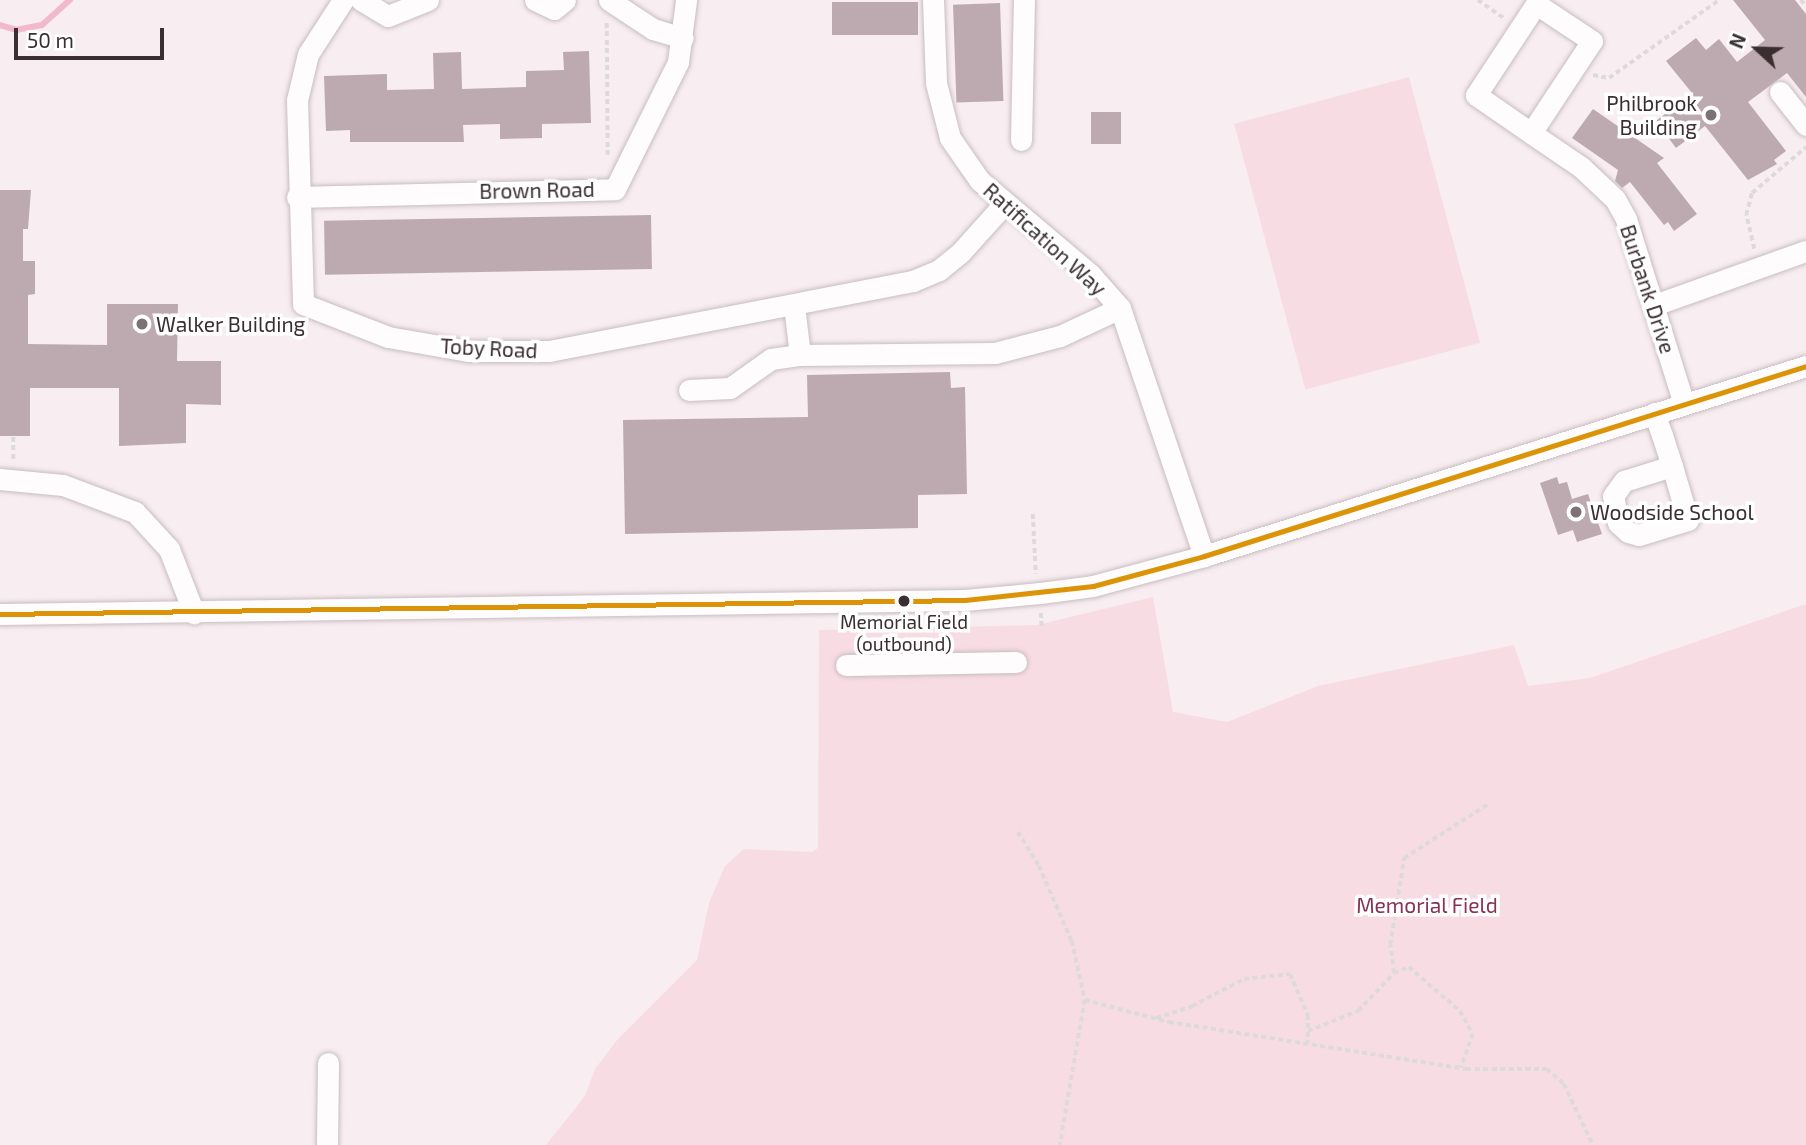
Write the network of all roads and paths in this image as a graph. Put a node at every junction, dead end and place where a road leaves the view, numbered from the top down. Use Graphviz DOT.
graph roads {
  1 [pos="343,0"];
  2 [pos="361,0"];
  3 [pos="428,0"];
  4 [pos="535,0"];
  5 [pos="565,0"];
  6 [pos="686,0"];
  7 [pos="933,0"];
  8 [pos="1024,0"];
  9 [pos="1478,0"];
  10 [pos="1719,0"];
  11 [pos="1801,0"];
  12 [pos="1806,6"];
  13 [pos="608,9"];
  14 [pos="1492,9"];
  15 [pos="683,38"];
  16 [pos="1600,79"];
  17 [pos="1780,92"];
  18 [pos="1806,125"];
  19 [pos="1531,133"];
  20 [pos="1021,140"];
  21 [pos="1806,147"];
  22 [pos="608,158"];
  23 [pos="298,197"];
  24 [pos="1004,204"];
  25 [pos="1750,240"];
  26 [pos="1806,251"];
  27 [pos="794,305"];
  28 [pos="1654,305"];
  29 [pos="1120,308"];
  30 [pos="800,355"];
  31 [pos="1806,366"];
  32 [pos="689,390"];
  33 [pos="1684,404"];
  34 [pos="1654,413"];
  35 [pos="13,436"];
  36 [pos="1672,466"];
  37 [pos="6,474"];
  38 [pos="1033,514"];
  39 [pos="1033,545"];
  40 [pos="1205,556"];
  41 [pos="194,613"];
  42 [pos="0,614"];
  43 [pos="1016,662"];
  44 [pos="846,665"];
  45 [pos="1490,803"];
  46 [pos="1018,832"];
  47 [pos="1394,973"];
  48 [pos="1085,1000"];
  49 [pos="1154,1018"];
  50 [pos="1308,1031"];
  51 [pos="1308,1044"];
  52 [pos="328,1063"];
  53 [pos="1461,1068"];
  54 [pos="327,1145"];
  55 [pos="1060,1145"];
  56 [pos="1593,1145"];
  1 -- 23 [label="street, Toby Road"];
  2 -- 3 [label="street"];
  4 -- 5 [label="street"];
  6 -- 15 [label="street, Brown Road"];
  7 -- 24 [label="street, Ratification Way"];
  8 -- 20 [label="street"];
  9 -- 14 [label="path"];
  10 -- 16 [label="path"];
  11 -- 12 [label="path"];
  13 -- 15 [label="street"];
  13 -- 22 [label="path"];
  15 -- 23 [label="street, Brown Road"];
  17 -- 18 [label="street"];
  19 -- 19 [label="street, Burbank Drive"];
  19 -- 28 [label="street, Burbank Drive"];
  21 -- 25 [label="path"];
  23 -- 27 [label="street, Toby Road"];
  24 -- 27 [label="street, Toby Road"];
  24 -- 29 [label="street, Ratification Way"];
  26 -- 28 [label="street"];
  27 -- 30 [label="street"];
  28 -- 33 [label="street, Burbank Drive"];
  29 -- 30 [label="street"];
  29 -- 40 [label="street, Ratification Way"];
  30 -- 32 [label="street"];
  31 -- 33 [label="street"];
  33 -- 34 [label="street"];
  34 -- 36 [label="street"];
  34 -- 40 [label="street"];
  35 -- 37 [label="path"];
  37 -- 41 [label="street"];
  38 -- 39 [label="path"];
  40 -- 41 [label="street"];
  41 -- 42 [label="street"];
  43 -- 44 [label="street"];
  45 -- 47 [label="path"];
  46 -- 48 [label="path"];
  47 -- 50 [label="path"];
  47 -- 53 [label="path"];
  48 -- 49 [label="path"];
  48 -- 55 [label="path"];
  49 -- 50 [label="path"];
  49 -- 51 [label="path"];
  50 -- 51 [label="path"];
  51 -- 53 [label="path"];
  52 -- 54 [label="street"];
  53 -- 56 [label="path"];
}
